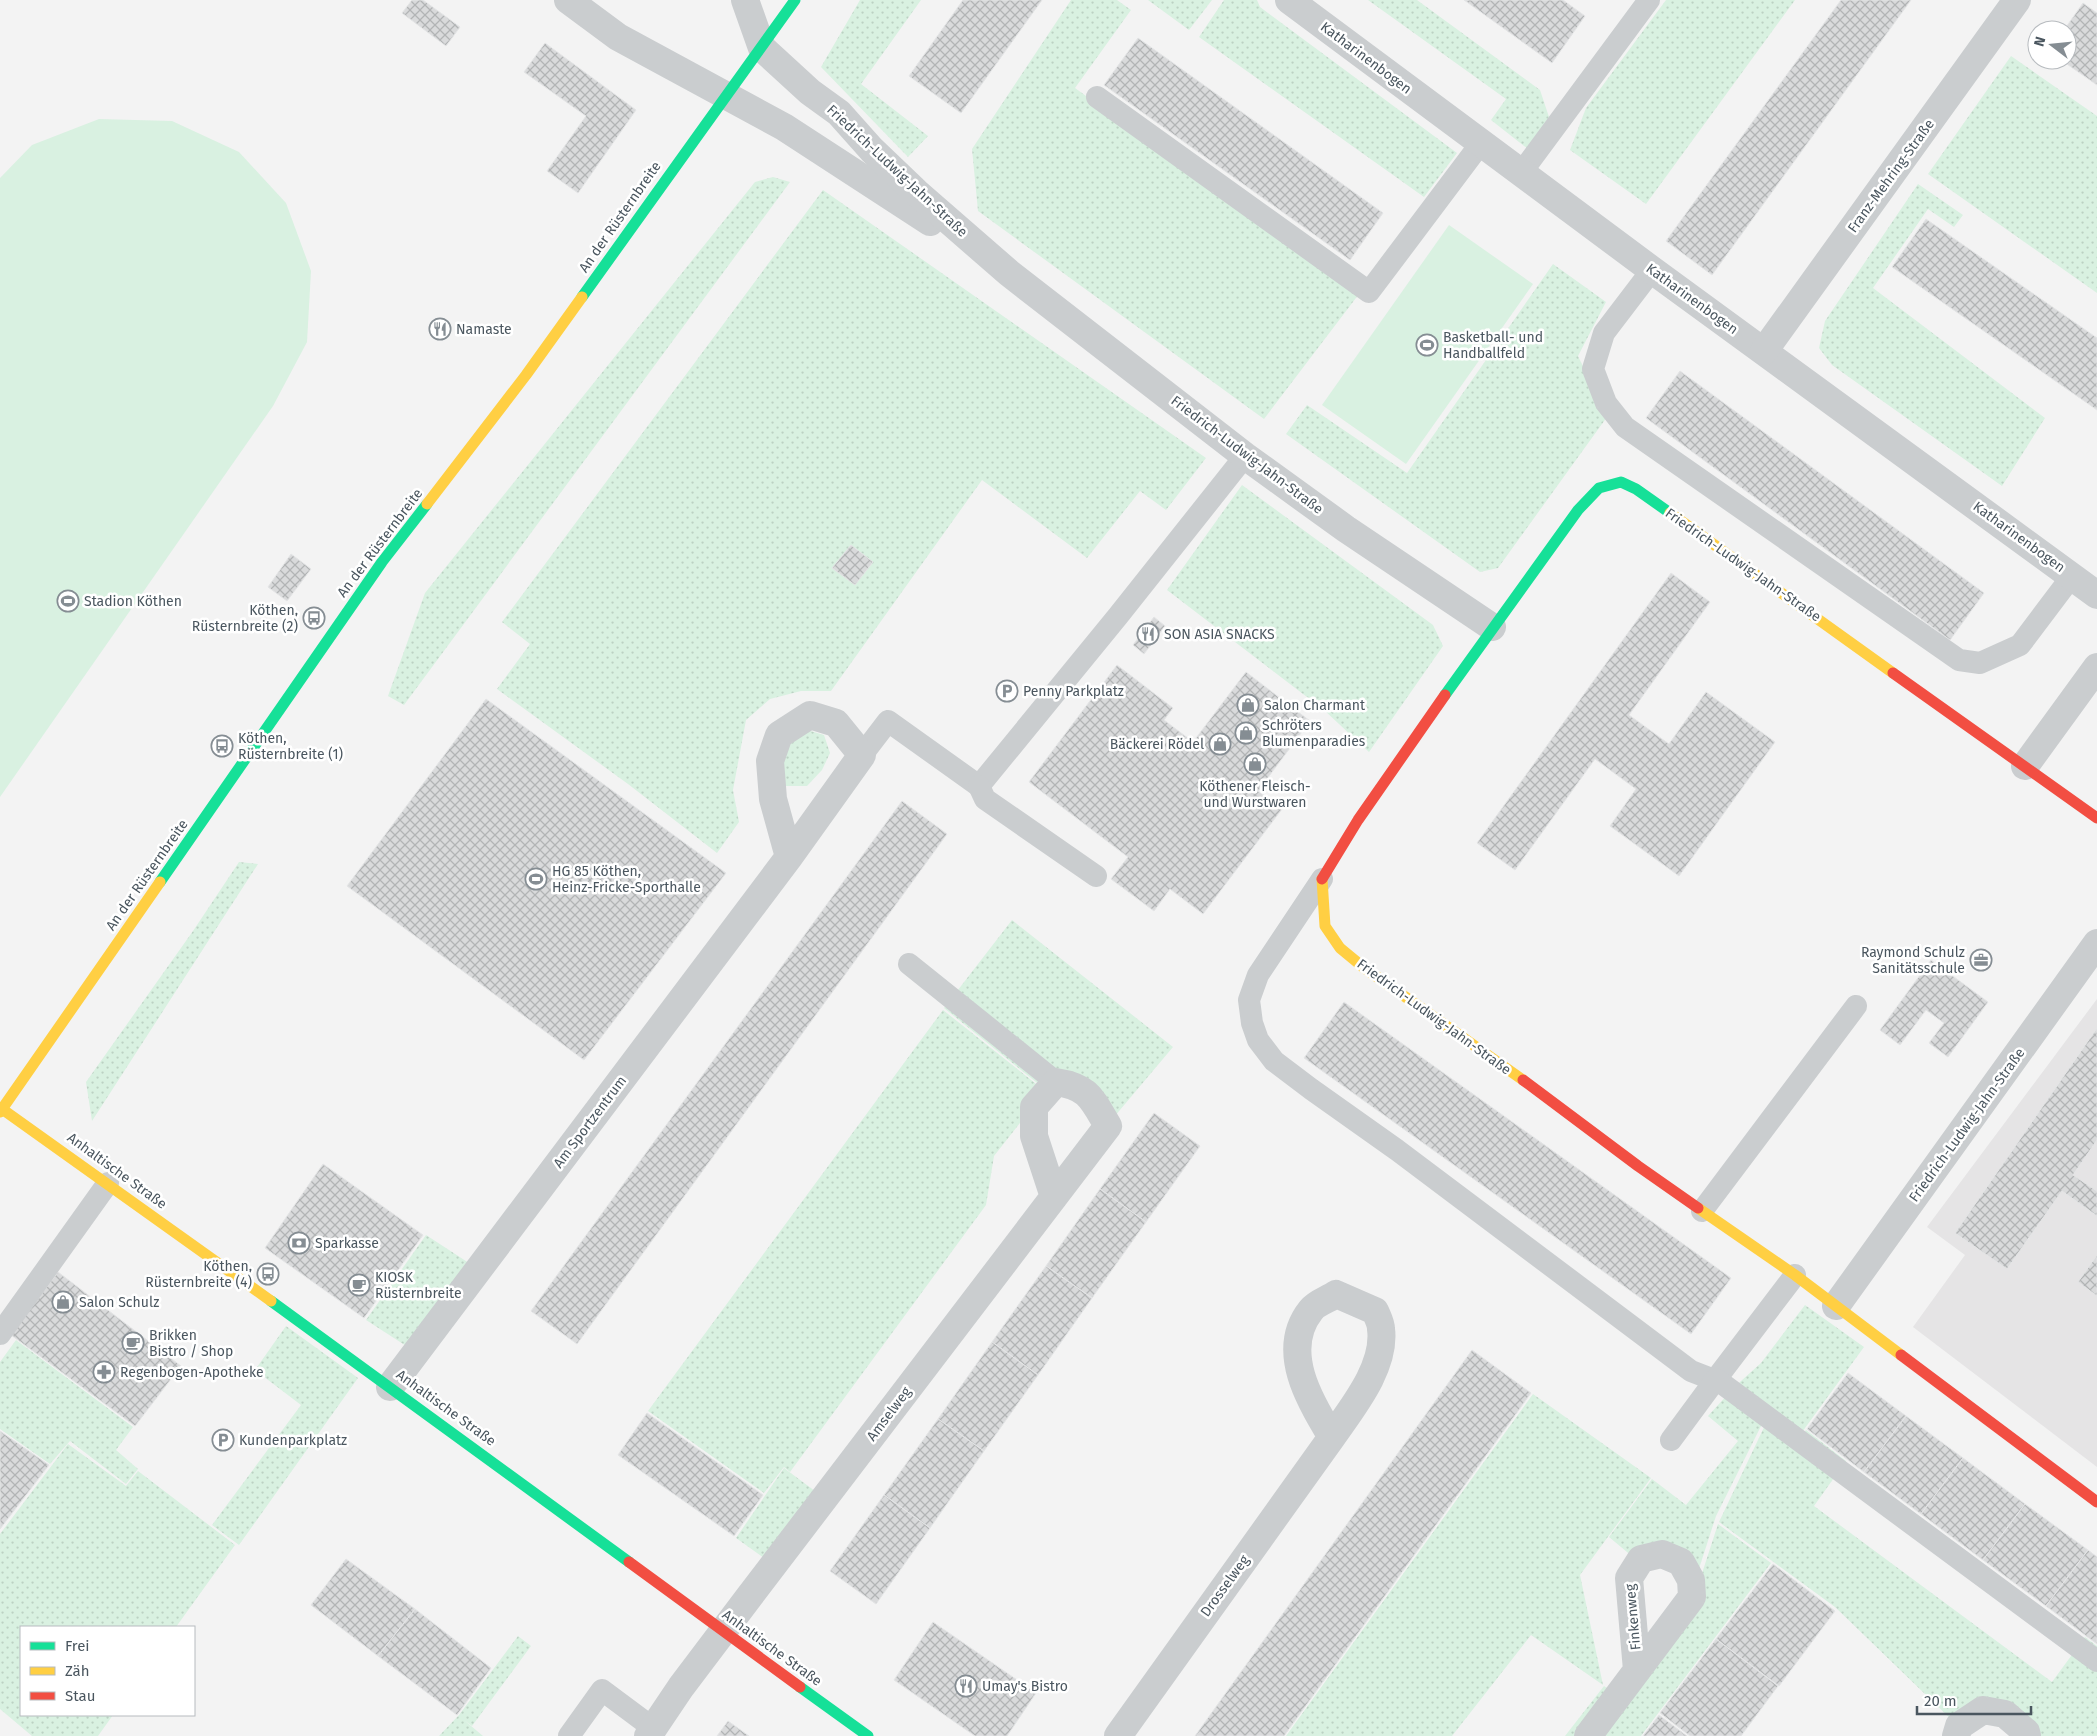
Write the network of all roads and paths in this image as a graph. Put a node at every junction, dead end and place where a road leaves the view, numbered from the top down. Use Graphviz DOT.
graph roads {
  1 [pos="568,0"];
  2 [pos="745,0"];
  3 [pos="795,0"];
  4 [pos="1289,0"];
  5 [pos="1649,0"];
  6 [pos="2017,0"];
  7 [pos="762,48"];
  8 [pos="728,95"];
  9 [pos="1097,97"];
  10 [pos="1481,143"];
  11 [pos="1521,173"];
  12 [pos="1652,270"];
  13 [pos="1009,273"];
  14 [pos="1764,352"];
  15 [pos="1245,456"];
  16 [pos="2072,576"];
  17 [pos="2097,595"];
  18 [pos="1492,627"];
  19 [pos="2097,667"];
  20 [pos="862,755"];
  21 [pos="2025,766"];
  22 [pos="978,786"];
  23 [pos="2097,818"];
  24 [pos="789,857"];
  25 [pos="1096,876"];
  26 [pos="1322,879"];
  27 [pos="2097,943"];
  28 [pos="909,964"];
  29 [pos="1856,1006"];
  30 [pos="1056,1082"];
  31 [pos="1,1111"];
  32 [pos="108,1183"];
  33 [pos="1054,1197"];
  34 [pos="1702,1211"];
  35 [pos="1795,1275"];
  36 [pos="1836,1306"];
  37 [pos="0,1334"];
  38 [pos="1716,1379"];
  39 [pos="390,1387"];
  40 [pos="1332,1437"];
  41 [pos="1671,1440"];
  42 [pos="2097,1502"];
  43 [pos="723,1631"];
  44 [pos="2097,1661"];
  45 [pos="1637,1670"];
  46 [pos="650,1732"];
  47 [pos="569,1736"];
  48 [pos="868,1736"];
  49 [pos="1118,1736"];
  50 [pos="1588,1736"];
  51 [pos="1956,1736"];
  52 [pos="2027,1736"];
  1 -- 8 [label="street, Friedrich-Ludwig-Jahn-Straße"];
  2 -- 7 [label="street"];
  3 -- 7 [label="street, An der Rüsternbreite"];
  4 -- 10 [label="street, Katharinenbogen"];
  5 -- 11 [label="lane"];
  6 -- 14 [label="street, Franz-Mehring-Straße"];
  7 -- 8 [label="street, An der Rüsternbreite"];
  7 -- 13 [label="street, Friedrich-Ludwig-Jahn-Straße"];
  8 -- 13 [label="street, Friedrich-Ludwig-Jahn-Straße"];
  8 -- 31 [label="street, An der Rüsternbreite"];
  9 -- 10 [label="lane"];
  10 -- 11 [label="street, Katharinenbogen"];
  11 -- 12 [label="street, Katharinenbogen"];
  12 -- 14 [label="street, Katharinenbogen"];
  12 -- 16 [label="lane"];
  13 -- 15 [label="street, Friedrich-Ludwig-Jahn-Straße"];
  14 -- 16 [label="street, Katharinenbogen"];
  15 -- 18 [label="street, Friedrich-Ludwig-Jahn-Straße"];
  15 -- 22 [label="lane"];
  16 -- 17 [label="street, Katharinenbogen"];
  18 -- 21 [label="street, Friedrich-Ludwig-Jahn-Straße"];
  18 -- 26 [label="street, Friedrich-Ludwig-Jahn-Straße"];
  19 -- 21 [label="street"];
  20 -- 22 [label="lane"];
  20 -- 24 [label="street, Am Sportzentrum"];
  20 -- 24 [label="street"];
  21 -- 23 [label="street, Friedrich-Ludwig-Jahn-Straße"];
  22 -- 25 [label="lane"];
  24 -- 39 [label="street, Am Sportzentrum"];
  26 -- 34 [label="street, Friedrich-Ludwig-Jahn-Straße"];
  26 -- 38 [label="lane"];
  27 -- 36 [label="street, Friedrich-Ludwig-Jahn-Straße"];
  28 -- 30 [label="lane"];
  29 -- 34 [label="lane"];
  30 -- 33 [label="street"];
  30 -- 33 [label="street, Amselweg"];
  31 -- 32 [label="street, Anhaltische Straße"];
  32 -- 37 [label="lane"];
  32 -- 39 [label="street, Anhaltische Straße"];
  33 -- 43 [label="street, Amselweg"];
  34 -- 35 [label="street, Friedrich-Ludwig-Jahn-Straße"];
  35 -- 36 [label="street, Friedrich-Ludwig-Jahn-Straße"];
  35 -- 38 [label="lane"];
  36 -- 42 [label="street, Friedrich-Ludwig-Jahn-Straße"];
  38 -- 41 [label="lane"];
  38 -- 44 [label="lane"];
  39 -- 43 [label="street, Anhaltische Straße"];
  40 -- 40 [label="street, Drosselweg"];
  40 -- 49 [label="street, Drosselweg"];
  43 -- 46 [label="street, Amselweg"];
  43 -- 48 [label="street, Anhaltische Straße"];
  45 -- 50 [label="street, Finkenweg"];
  46 -- 47 [label="lane"];
  51 -- 52 [label="street"];
}
